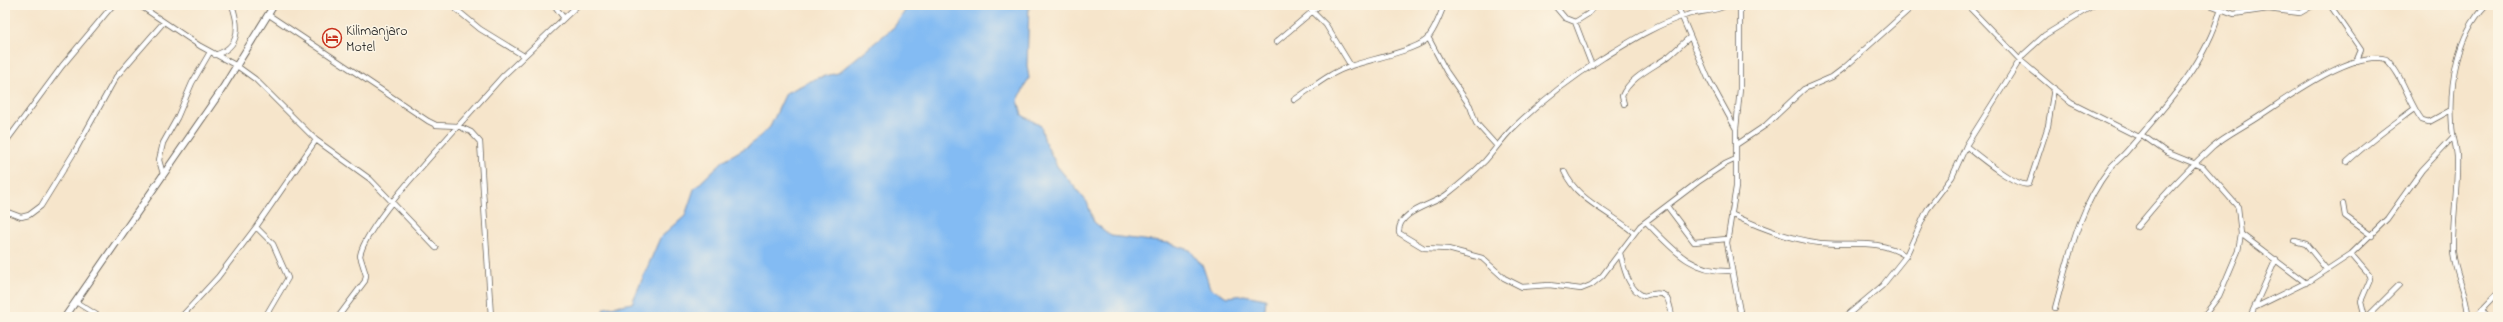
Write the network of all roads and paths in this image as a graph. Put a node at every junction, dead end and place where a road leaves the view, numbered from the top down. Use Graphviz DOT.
graph roads {
  1 [pos="113,5"];
  2 [pos="138,5"];
  3 [pos="232,5"];
  4 [pos="274,5"];
  5 [pos="451,5"];
  6 [pos="554,5"];
  7 [pos="578,5"];
  8 [pos="1306,5"];
  9 [pos="1320,5"];
  10 [pos="1444,5"];
  11 [pos="1554,5"];
  12 [pos="1596,5"];
  13 [pos="1677,5"];
  14 [pos="1727,5"];
  15 [pos="1740,5"];
  16 [pos="1914,5"];
  17 [pos="1967,5"];
  18 [pos="2094,5"];
  19 [pos="2210,5"];
  20 [pos="2314,5"];
  21 [pos="2330,5"];
  22 [pos="2486,5"];
  23 [pos="1313,10"];
  24 [pos="2220,11"];
  25 [pos="269,15"];
  26 [pos="563,17"];
  27 [pos="1681,17"];
  28 [pos="1575,22"];
  29 [pos="163,23"];
  30 [pos="1428,37"];
  31 [pos="1690,37"];
  32 [pos="1276,42"];
  33 [pos="213,53"];
  34 [pos="524,56"];
  35 [pos="2020,60"];
  36 [pos="2356,62"];
  37 [pos="237,66"];
  38 [pos="1351,66"];
  39 [pos="1592,66"];
  40 [pos="2054,88"];
  41 [pos="1294,100"];
  42 [pos="1624,104"];
  43 [pos="2414,109"];
  44 [pos="2451,110"];
  45 [pos="458,126"];
  46 [pos="1736,129"];
  47 [pos="2140,136"];
  48 [pos="2453,137"];
  49 [pos="316,140"];
  50 [pos="6,141"];
  51 [pos="1496,145"];
  52 [pos="1736,145"];
  53 [pos="1966,146"];
  54 [pos="1736,159"];
  55 [pos="2347,162"];
  56 [pos="2197,163"];
  57 [pos="1564,171"];
  58 [pos="163,174"];
  59 [pos="393,202"];
  60 [pos="2343,204"];
  61 [pos="1667,206"];
  62 [pos="5,211"];
  63 [pos="1731,214"];
  64 [pos="1646,222"];
  65 [pos="256,227"];
  66 [pos="2138,227"];
  67 [pos="1634,233"];
  68 [pos="2241,234"];
  69 [pos="2372,236"];
  70 [pos="1727,239"];
  71 [pos="2295,241"];
  72 [pos="436,248"];
  73 [pos="1620,253"];
  74 [pos="2351,254"];
  75 [pos="1906,256"];
  76 [pos="2276,259"];
  77 [pos="2327,270"];
  78 [pos="1731,271"];
  79 [pos="2306,283"];
  80 [pos="2399,285"];
  81 [pos="2498,293"];
  82 [pos="76,302"];
  83 [pos="2256,307"];
  84 [pos="2055,308"];
  85 [pos="2482,309"];
  86 [pos="65,317"];
  87 [pos="100,317"];
  88 [pos="181,317"];
  89 [pos="265,317"];
  90 [pos="338,317"];
  91 [pos="491,317"];
  92 [pos="1672,317"];
  93 [pos="1740,317"];
  94 [pos="1845,317"];
  95 [pos="2203,317"];
  96 [pos="2250,317"];
  97 [pos="2366,317"];
  98 [pos="2468,317"];
  99 [pos="2475,317"];
  100 [pos="2488,317"];
  1 -- 50 [label="street"];
  2 -- 29 [label="street"];
  3 -- 33 [label="street"];
  4 -- 25 [label="street"];
  5 -- 34 [label="street"];
  6 -- 26 [label="street"];
  7 -- 26 [label="street"];
  8 -- 23 [label="street"];
  9 -- 23 [label="street"];
  10 -- 30 [label="street"];
  11 -- 28 [label="street"];
  12 -- 28 [label="street"];
  13 -- 27 [label="street"];
  14 -- 27 [label="street"];
  15 -- 46 [label="street"];
  16 -- 52 [label="street"];
  17 -- 35 [label="street"];
  18 -- 35 [label="street"];
  19 -- 24 [label="street"];
  20 -- 24 [label="street"];
  21 -- 36 [label="street"];
  22 -- 44 [label="street"];
  23 -- 32 [label="street"];
  23 -- 38 [label="street"];
  24 -- 47 [label="street"];
  25 -- 37 [label="street"];
  25 -- 45 [label="street"];
  26 -- 34 [label="street"];
  27 -- 31 [label="street"];
  27 -- 39 [label="street"];
  28 -- 39 [label="street"];
  29 -- 33 [label="street"];
  29 -- 62 [label="street"];
  30 -- 38 [label="street"];
  30 -- 51 [label="street"];
  31 -- 42 [label="street"];
  31 -- 46 [label="street"];
  33 -- 37 [label="street"];
  33 -- 58 [label="street"];
  34 -- 45 [label="street"];
  35 -- 40 [label="street"];
  35 -- 53 [label="street"];
  36 -- 43 [label="street"];
  36 -- 56 [label="street"];
  37 -- 49 [label="street"];
  37 -- 58 [label="street"];
  38 -- 41 [label="street"];
  39 -- 51 [label="street"];
  40 -- 47 [label="street"];
  40 -- 53 [label="street"];
  43 -- 44 [label="street"];
  43 -- 55 [label="street"];
  44 -- 48 [label="street"];
  45 -- 59 [label="street"];
  45 -- 91 [label="street"];
  46 -- 52 [label="street"];
  47 -- 56 [label="street"];
  47 -- 84 [label="street"];
  48 -- 69 [label="street"];
  48 -- 98 [label="street"];
  49 -- 59 [label="street"];
  49 -- 65 [label="street"];
  51 -- 73 [label="street"];
  52 -- 54 [label="street"];
  53 -- 75 [label="street"];
  54 -- 61 [label="street"];
  54 -- 63 [label="street"];
  56 -- 66 [label="street"];
  56 -- 68 [label="street"];
  57 -- 67 [label="street"];
  58 -- 82 [label="street"];
  59 -- 72 [label="street"];
  59 -- 90 [label="street"];
  60 -- 69 [label="street"];
  61 -- 64 [label="street"];
  61 -- 70 [label="street"];
  63 -- 70 [label="street"];
  63 -- 75 [label="street"];
  64 -- 67 [label="street"];
  64 -- 78 [label="street"];
  65 -- 88 [label="street"];
  65 -- 89 [label="street"];
  67 -- 73 [label="street"];
  68 -- 76 [label="street"];
  68 -- 95 [label="street"];
  69 -- 74 [label="street"];
  70 -- 78 [label="street"];
  71 -- 77 [label="street"];
  73 -- 92 [label="street"];
  74 -- 77 [label="street"];
  74 -- 97 [label="street"];
  75 -- 94 [label="street"];
  76 -- 79 [label="street"];
  76 -- 83 [label="street"];
  77 -- 79 [label="street"];
  78 -- 93 [label="street"];
  79 -- 83 [label="street"];
  80 -- 97 [label="street"];
  81 -- 85 [label="street"];
  82 -- 86 [label="street"];
  82 -- 87 [label="street"];
  83 -- 96 [label="street"];
  85 -- 99 [label="street"];
  85 -- 100 [label="street"];
}
